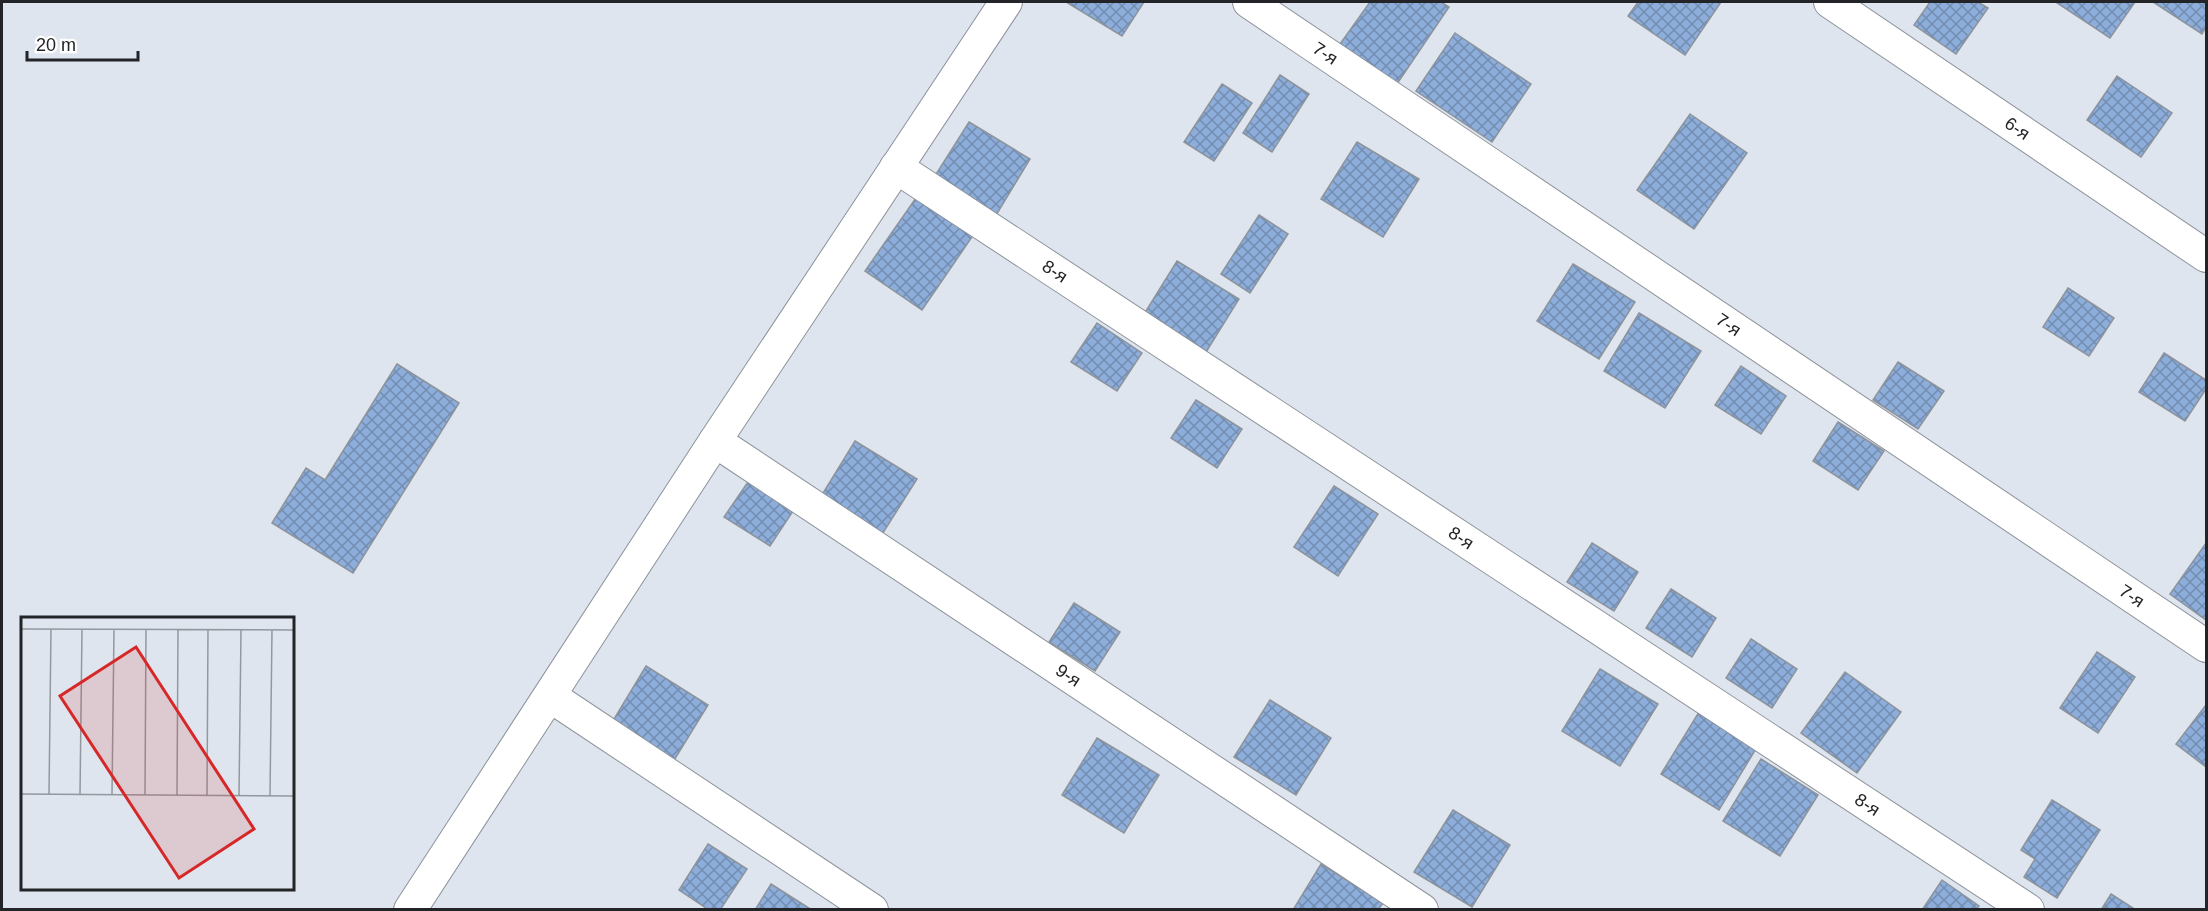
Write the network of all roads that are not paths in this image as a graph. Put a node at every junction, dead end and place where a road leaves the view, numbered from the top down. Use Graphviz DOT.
graph roads {
  1 [pos="1006,2"];
  2 [pos="1249,2"];
  3 [pos="1830,2"];
  4 [pos="896,167"];
  5 [pos="2206,256"];
  6 [pos="715,441"];
  7 [pos="2206,646"];
  8 [pos="550,696"];
  9 [pos="410,909"];
  10 [pos="872,909"];
  11 [pos="1422,909"];
  12 [pos="2028,909"];
  1 -- 4 [label="street"];
  2 -- 7 [label="street, 7-я"];
  3 -- 5 [label="street, 6-я"];
  4 -- 6 [label="street"];
  4 -- 12 [label="street, 8-я"];
  6 -- 8 [label="street"];
  6 -- 11 [label="street, 9-я"];
  8 -- 9 [label="street"];
  8 -- 10 [label="street"];
}
